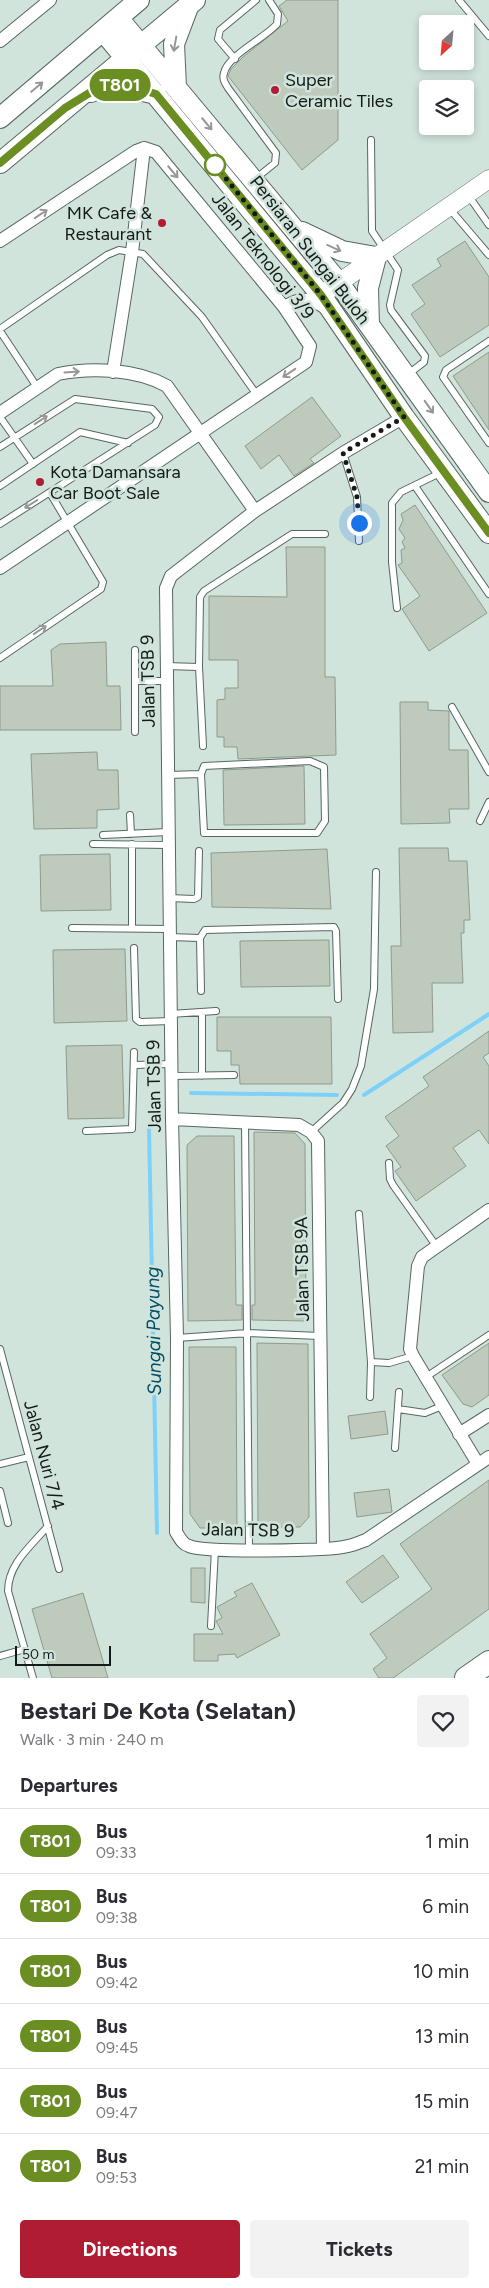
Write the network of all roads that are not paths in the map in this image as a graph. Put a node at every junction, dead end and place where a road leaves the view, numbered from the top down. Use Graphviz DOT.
graph roads {
  1 [pos="50,0"];
  2 [pos="139,0"];
  3 [pos="256,0"];
  4 [pos="269,0"];
  5 [pos="458,0"];
  6 [pos="192,2"];
  7 [pos="111,24"];
  8 [pos="489,36"];
  9 [pos="0,41"];
  10 [pos="134,51"];
  11 [pos="235,59"];
  12 [pos="176,87"];
  13 [pos="156,94"];
  14 [pos="65,108"];
  15 [pos="0,118"];
  16 [pos="371,140"];
  17 [pos="144,148"];
  18 [pos="0,163"];
  19 [pos="254,179"];
  20 [pos="489,179"];
  21 [pos="467,194"];
  22 [pos="448,207"];
  23 [pos="489,225"];
  24 [pos="296,229"];
  25 [pos="0,242"];
  26 [pos="132,252"];
  27 [pos="381,254"];
  28 [pos="489,255"];
  29 [pos="339,283"];
  30 [pos="321,295"];
  31 [pos="284,307"];
  32 [pos="338,319"];
  33 [pos="369,325"];
  34 [pos="0,330"];
  35 [pos="489,341"];
  36 [pos="113,372"];
  37 [pos="406,376"];
  38 [pos="37,387"];
  39 [pos="257,395"];
  40 [pos="0,413"];
  41 [pos="0,417"];
  42 [pos="404,417"];
  43 [pos="201,433"];
  44 [pos="14,438"];
  45 [pos="128,442"];
  46 [pos="489,443"];
  47 [pos="0,447"];
  48 [pos="343,453"];
  49 [pos="33,464"];
  50 [pos="444,471"];
  51 [pos="0,486"];
  52 [pos="415,486"];
  53 [pos="50,492"];
  54 [pos="489,492"];
  55 [pos="255,511"];
  56 [pos="67,521"];
  57 [pos="0,524"];
  58 [pos="325,534"];
  59 [pos="489,534"];
  60 [pos="359,541"];
  61 [pos="0,568"];
  62 [pos="489,594"];
  63 [pos="397,608"];
  64 [pos="135,650"];
  65 [pos="0,658"];
  66 [pos="166,666"];
  67 [pos="200,667"];
  68 [pos="135,681"];
  69 [pos="166,681"];
  70 [pos="452,707"];
  71 [pos="135,732"];
  72 [pos="203,746"];
  73 [pos="489,772"];
  74 [pos="201,774"];
  75 [pos="167,776"];
  76 [pos="489,802"];
  77 [pos="130,815"];
  78 [pos="480,821"];
  79 [pos="130,834"];
  80 [pos="103,835"];
  81 [pos="168,838"];
  82 [pos="93,844"];
  83 [pos="132,844"];
  84 [pos="199,851"];
  85 [pos="376,872"];
  86 [pos="169,898"];
  87 [pos="72,928"];
  88 [pos="132,928"];
  89 [pos="169,933"];
  90 [pos="200,938"];
  91 [pos="134,948"];
  92 [pos="201,991"];
  93 [pos="338,999"];
  94 [pos="216,1011"];
  95 [pos="202,1012"];
  96 [pos="171,1018"];
  97 [pos="134,1052"];
  98 [pos="134,1065"];
  99 [pos="171,1070"];
  100 [pos="234,1075"];
  101 [pos="202,1076"];
  102 [pos="172,1119"];
  103 [pos="245,1123"];
  104 [pos="86,1131"];
  105 [pos="310,1132"];
  106 [pos="389,1162"];
  107 [pos="489,1210"];
  108 [pos="359,1214"];
  109 [pos="437,1247"];
  110 [pos="248,1333"];
  111 [pos="489,1335"];
  112 [pos="320,1336"];
  113 [pos="177,1338"];
  114 [pos="0,1349"];
  115 [pos="413,1356"];
  116 [pos="371,1362"];
  117 [pos="2,1368"];
  118 [pos="425,1378"];
  119 [pos="399,1392"];
  120 [pos="370,1397"];
  121 [pos="442,1406"];
  122 [pos="398,1409"];
  123 [pos="489,1415"];
  124 [pos="459,1434"];
  125 [pos="395,1448"];
  126 [pos="29,1457"];
  127 [pos="489,1457"];
  128 [pos="0,1464"];
  129 [pos="478,1464"];
  130 [pos="0,1491"];
  131 [pos="8,1523"];
  132 [pos="48,1526"];
  133 [pos="215,1549"];
  134 [pos="249,1549"];
  135 [pos="323,1549"];
  136 [pos="59,1569"];
  137 [pos="211,1626"];
  138 [pos="25,1649"];
  139 [pos="0,1656"];
  140 [pos="33,1678"];
  1 -- 9 [label="street"];
  2 -- 7 [label="main road"];
  3 -- 11 [label="lane"];
  4 -- 11 [label="lane"];
  5 -- 8 [label="lane"];
  6 -- 10 [label="main road"];
  6 -- 12 [label="main road, one-way"];
  7 -- 10 [label="main road, Persiaran Sungai Buloh"];
  15 -- 7 [label="main road, one-way"];
  10 -- 12 [label="main road, Persiaran Sungai Buloh"];
  10 -- 13 [label="main road, Persiaran Sungai Buloh"];
  10 -- 14 [label="main road"];
  11 -- 19 [label="lane"];
  12 -- 19 [label="main road, Persiaran Sungai Buloh, one-way"];
  13 -- 14 [label="main road"];
  13 -- 30 [label="main road, Persiaran Sungai Buloh"];
  14 -- 18 [label="main road"];
  16 -- 27 [label="lane"];
  25 -- 17 [label="street, one-way"];
  17 -- 26 [label="street"];
  17 -- 31 [label="street, Jalan Teknologi 3/9, one-way"];
  19 -- 24 [label="main road, Persiaran Sungai Buloh"];
  20 -- 21 [label="street"];
  21 -- 22 [label="street"];
  21 -- 23 [label="lane"];
  22 -- 27 [label="street"];
  22 -- 28 [label="lane"];
  24 -- 27 [label="main road, one-way"];
  24 -- 29 [label="main road, Persiaran Sungai Buloh"];
  26 -- 34 [label="lane"];
  26 -- 36 [label="street"];
  26 -- 39 [label="lane"];
  27 -- 29 [label="street"];
  27 -- 33 [label="main road"];
  27 -- 37 [label="lane"];
  29 -- 30 [label="street"];
  29 -- 33 [label="main road, Persiaran Sungai Buloh"];
  30 -- 32 [label="main road, Persiaran Sungai Buloh"];
  31 -- 32 [label="street"];
  31 -- 39 [label="street, Jalan Teknologi 3/9, one-way"];
  32 -- 42 [label="main road, Persiaran Sungai Buloh"];
  33 -- 37 [label="main road, Persiaran Sungai Buloh"];
  34 -- 38 [label="lane"];
  35 -- 46 [label="lane"];
  38 -- 36 [label="street, one-way"];
  36 -- 43 [label="street"];
  37 -- 54 [label="main road, Persiaran Sungai Buloh, one-way"];
  38 -- 40 [label="street"];
  39 -- 43 [label="street, Jalan Teknologi 3/9"];
  41 -- 44 [label="lane"];
  42 -- 48 [label="street, Jalan TSB 9"];
  42 -- 50 [label="main road, Persiaran Sungai Buloh"];
  43 -- 55 [label="street"];
  43 -- 56 [label="street, Jalan Teknologi 3/9"];
  44 -- 45 [label="lane, one-way"];
  44 -- 47 [label="lane"];
  44 -- 49 [label="lane"];
  45 -- 49 [label="lane"];
  45 -- 53 [label="lane"];
  48 -- 55 [label="street, Jalan TSB 9"];
  48 -- 60 [label="lane"];
  49 -- 51 [label="lane"];
  50 -- 52 [label="lane"];
  50 -- 59 [label="main road, Persiaran Sungai Buloh"];
  52 -- 62 [label="lane"];
  52 -- 63 [label="lane"];
  53 -- 56 [label="lane"];
  53 -- 57 [label="lane, one-way"];
  55 -- 66 [label="street, Jalan TSB 9"];
  56 -- 61 [label="street, Jalan Teknologi 3/9"];
  65 -- 56 [label="lane, one-way"];
  58 -- 67 [label="lane"];
  64 -- 68 [label="lane"];
  66 -- 67 [label="lane"];
  66 -- 69 [label="street, Jalan TSB 9"];
  67 -- 72 [label="lane"];
  68 -- 69 [label="lane"];
  68 -- 71 [label="lane"];
  69 -- 75 [label="street, Jalan TSB 9"];
  70 -- 73 [label="lane"];
  74 -- 74 [label="lane"];
  74 -- 75 [label="lane"];
  75 -- 81 [label="street, Jalan TSB 9"];
  76 -- 78 [label="lane"];
  77 -- 79 [label="lane"];
  79 -- 80 [label="lane"];
  79 -- 81 [label="lane"];
  81 -- 83 [label="lane"];
  81 -- 86 [label="street, Jalan TSB 9"];
  82 -- 83 [label="lane"];
  83 -- 88 [label="lane"];
  84 -- 86 [label="lane"];
  85 -- 105 [label="lane"];
  86 -- 89 [label="street, Jalan TSB 9"];
  87 -- 88 [label="lane"];
  88 -- 89 [label="lane"];
  89 -- 90 [label="lane"];
  89 -- 96 [label="street, Jalan TSB 9"];
  90 -- 92 [label="lane"];
  90 -- 93 [label="lane"];
  91 -- 96 [label="lane"];
  94 -- 95 [label="lane"];
  95 -- 96 [label="lane"];
  95 -- 101 [label="lane"];
  96 -- 99 [label="street, Jalan TSB 9"];
  97 -- 98 [label="lane"];
  98 -- 99 [label="lane"];
  98 -- 104 [label="lane"];
  99 -- 101 [label="lane"];
  99 -- 102 [label="street, Jalan TSB 9"];
  100 -- 101 [label="lane"];
  102 -- 103 [label="street"];
  102 -- 113 [label="street, Jalan TSB 9"];
  103 -- 105 [label="street"];
  103 -- 110 [label="lane"];
  105 -- 112 [label="street, Jalan TSB 9A"];
  106 -- 109 [label="lane"];
  107 -- 109 [label="street"];
  108 -- 116 [label="lane"];
  109 -- 115 [label="street"];
  110 -- 112 [label="lane"];
  110 -- 113 [label="lane"];
  110 -- 134 [label="lane"];
  111 -- 118 [label="lane"];
  112 -- 135 [label="street, Jalan TSB 9A"];
  113 -- 133 [label="street, Jalan TSB 9"];
  114 -- 117 [label="lane, Jalan Nuri 7/4"];
  115 -- 116 [label="lane"];
  115 -- 118 [label="street"];
  116 -- 120 [label="lane"];
  117 -- 126 [label="lane, Jalan Nuri 7/4"];
  118 -- 121 [label="street"];
  119 -- 122 [label="lane"];
  121 -- 122 [label="lane"];
  121 -- 124 [label="street"];
  122 -- 125 [label="lane"];
  123 -- 124 [label="street"];
  124 -- 129 [label="street"];
  126 -- 128 [label="lane"];
  126 -- 132 [label="lane, Jalan Nuri 7/4"];
  127 -- 129 [label="street, Jalan TSB 9"];
  129 -- 135 [label="street, Jalan TSB 9"];
  130 -- 131 [label="lane"];
  132 -- 136 [label="lane, Jalan Nuri 7/4"];
  132 -- 138 [label="lane"];
  133 -- 134 [label="street, Jalan TSB 9"];
  133 -- 137 [label="lane"];
  134 -- 135 [label="street, Jalan TSB 9"];
  138 -- 139 [label="lane"];
  138 -- 140 [label="lane"];
}
